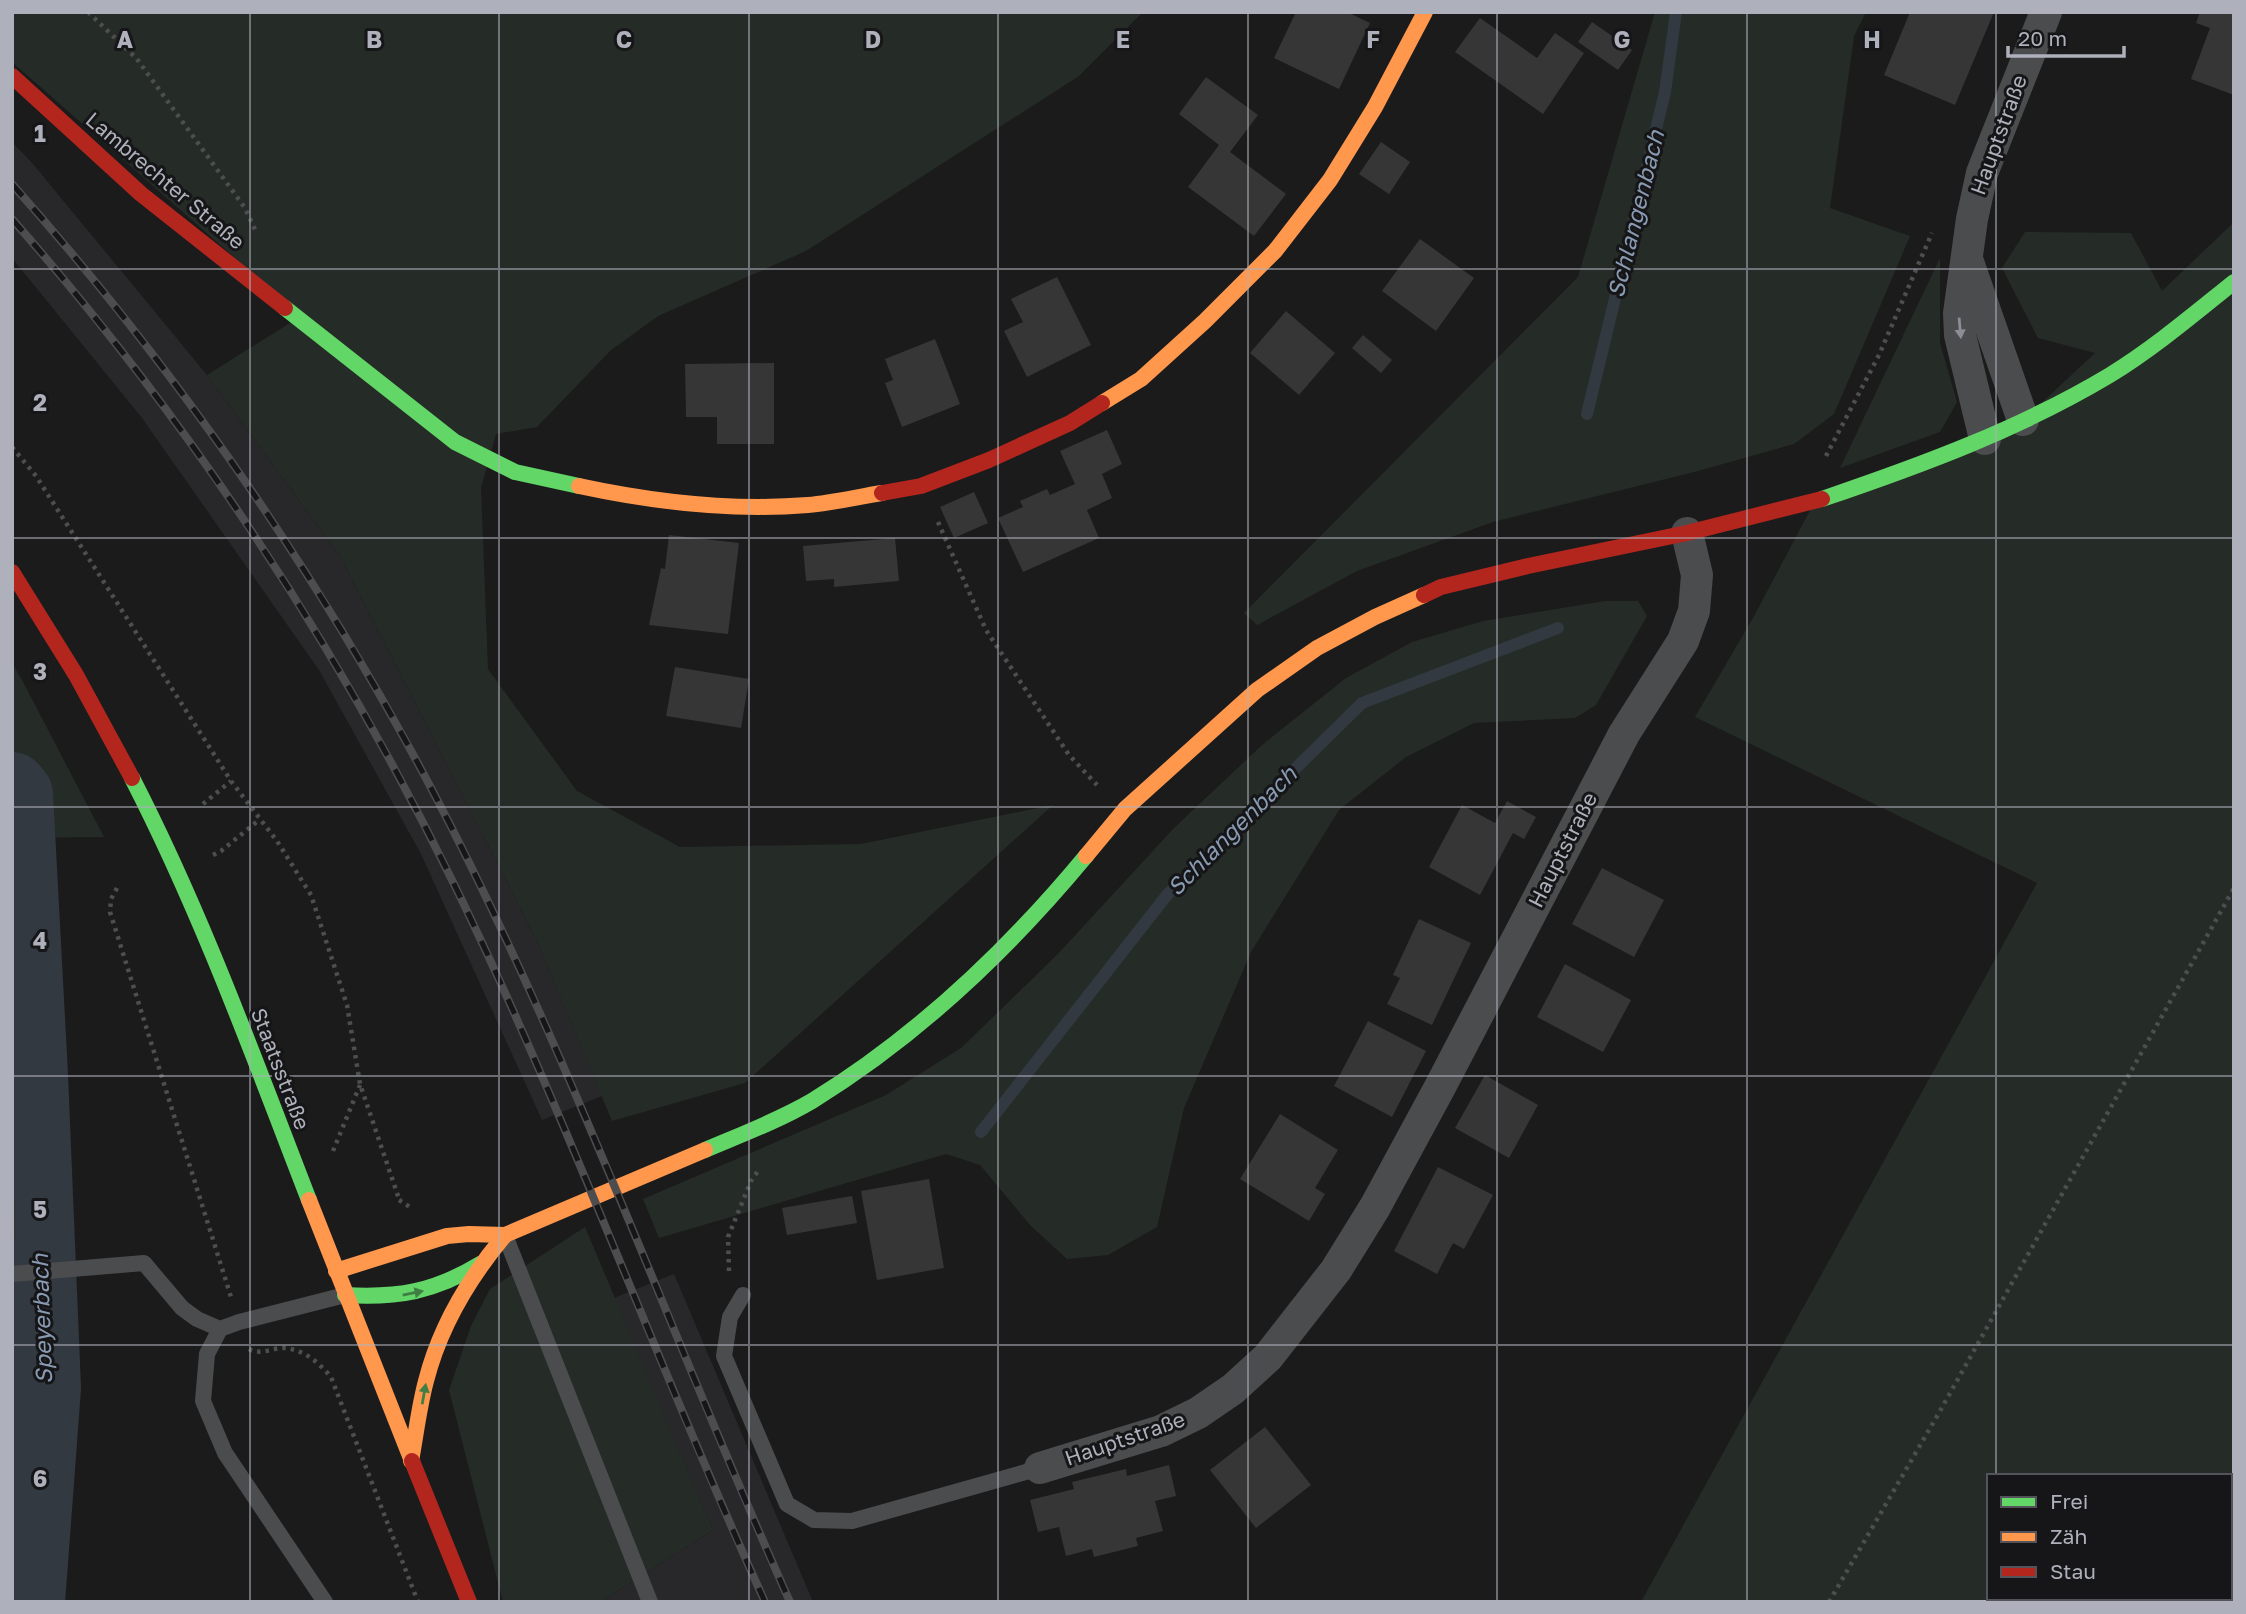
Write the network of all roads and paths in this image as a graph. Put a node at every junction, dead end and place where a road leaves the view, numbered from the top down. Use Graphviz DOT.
graph roads {
  1 [pos="88,12"];
  2 [pos="1425,12"];
  3 [pos="2046,12"];
  4 [pos="12,76"];
  5 [pos="1937,220"];
  6 [pos="261,243"];
  7 [pos="1968,261"];
  8 [pos="2234,282"];
  9 [pos="2023,420"];
  10 [pos="1985,439"];
  11 [pos="12,447"];
  12 [pos="1815,501"];
  13 [pos="936,516"];
  14 [pos="1687,533"];
  15 [pos="12,572"];
  16 [pos="231,781"];
  17 [pos="1097,785"];
  18 [pos="203,804"];
  19 [pos="259,820"];
  20 [pos="220,851"];
  21 [pos="117,888"];
  22 [pos="2234,888"];
  23 [pos="360,1084"];
  24 [pos="768,1123"];
  25 [pos="335,1149"];
  26 [pos="505,1235"];
  27 [pos="417,1245"];
  28 [pos="481,1263"];
  29 [pos="336,1271"];
  30 [pos="20,1274"];
  31 [pos="345,1295"];
  32 [pos="743,1295"];
  33 [pos="730,1317"];
  34 [pos="239,1322"];
  35 [pos="220,1329"];
  36 [pos="411,1461"];
  37 [pos="1040,1468"];
  38 [pos="325,1602"];
  39 [pos="418,1602"];
  40 [pos="469,1602"];
  41 [pos="650,1602"];
  42 [pos="1829,1602"];
  1 -- 6 [label="path"];
  2 -- 4 [label="street, Lambrechter Straße"];
  3 -- 7 [label="street, Hauptstraße"];
  5 -- 12 [label="path"];
  7 -- 9 [label="street, Hauptstraße"];
  7 -- 10 [label="street, Hauptstraße, one-way"];
  8 -- 9 [label="street"];
  9 -- 10 [label="street"];
  10 -- 12 [label="street"];
  11 -- 16 [label="path"];
  12 -- 14 [label="street"];
  13 -- 17 [label="path"];
  14 -- 24 [label="street"];
  14 -- 37 [label="street, Hauptstraße"];
  15 -- 29 [label="street, Staatsstraße"];
  16 -- 18 [label="path"];
  16 -- 19 [label="path"];
  19 -- 20 [label="path"];
  19 -- 23 [label="path"];
  21 -- 34 [label="path"];
  22 -- 42 [label="path"];
  23 -- 25 [label="path"];
  23 -- 27 [label="path"];
  24 -- 26 [label="street"];
  24 -- 33 [label="path"];
  26 -- 27 [label="street"];
  26 -- 28 [label="street"];
  26 -- 41 [label="lane"];
  27 -- 29 [label="street"];
  31 -- 28 [label="street, one-way"];
  36 -- 28 [label="street, one-way"];
  29 -- 31 [label="street, Staatsstraße"];
  30 -- 35 [label="lane"];
  31 -- 34 [label="lane"];
  31 -- 36 [label="street, Staatsstraße"];
  32 -- 33 [label="lane"];
  33 -- 37 [label="lane"];
  34 -- 35 [label="lane"];
  34 -- 39 [label="path"];
  35 -- 38 [label="lane"];
  36 -- 40 [label="street, Staatsstraße"];
}
